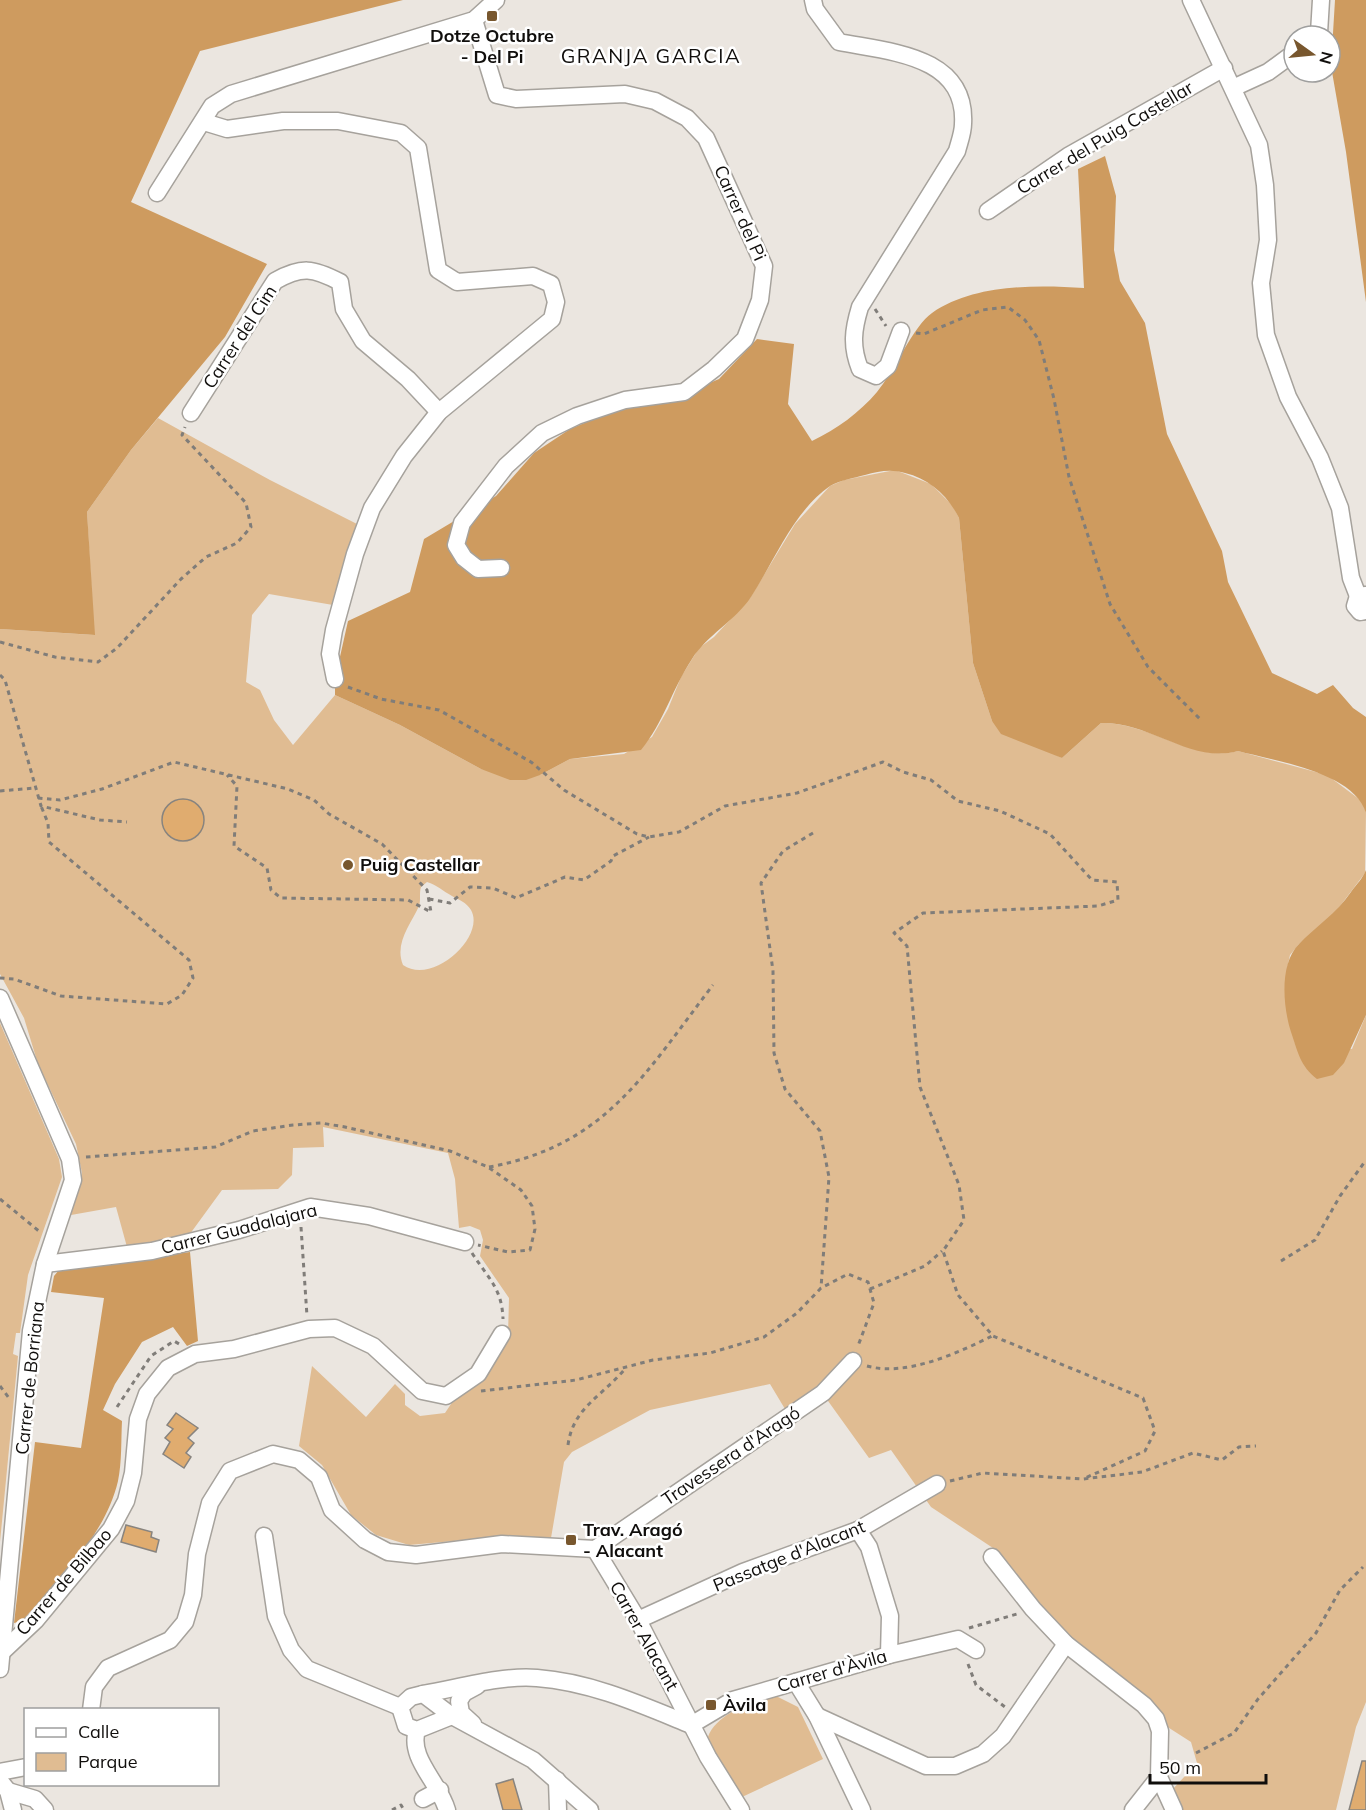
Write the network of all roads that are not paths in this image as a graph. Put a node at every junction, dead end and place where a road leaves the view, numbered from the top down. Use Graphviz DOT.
graph roads {
  1 [pos="496,0"];
  2 [pos="813,0"];
  3 [pos="1191,0"];
  4 [pos="1321,0"];
  5 [pos="474,20"];
  6 [pos="1320,24"];
  7 [pos="1282,62"];
  8 [pos="1224,68"];
  9 [pos="1233,88"];
  10 [pos="204,122"];
  11 [pos="157,193"];
  12 [pos="988,211"];
  13 [pos="901,331"];
  14 [pos="439,412"];
  15 [pos="191,413"];
  16 [pos="501,567"];
  17 [pos="1363,601"];
  18 [pos="334,679"];
  19 [pos="0,998"];
  20 [pos="465,1242"];
  21 [pos="45,1264"];
  22 [pos="502,1334"];
  23 [pos="853,1361"];
  24 [pos="937,1484"];
  25 [pos="858,1530"];
  26 [pos="264,1536"];
  27 [pos="595,1549"];
  28 [pos="992,1557"];
  29 [pos="638,1620"];
  30 [pos="1066,1644"];
  31 [pos="976,1650"];
  32 [pos="2,1652"];
  33 [pos="889,1654"];
  34 [pos="0,1669"];
  35 [pos="796,1682"];
  36 [pos="483,1683"];
  37 [pos="423,1694"];
  38 [pos="400,1707"];
  39 [pos="91,1708"];
  40 [pos="452,1716"];
  41 [pos="817,1716"];
  42 [pos="691,1725"];
  43 [pos="422,1728"];
  44 [pos="478,1728"];
  45 [pos="24,1767"];
  46 [pos="0,1772"];
  47 [pos="1159,1777"];
  48 [pos="557,1780"];
  49 [pos="4,1786"];
  50 [pos="440,1790"];
  51 [pos="423,1799"];
  52 [pos="13,1810"];
  53 [pos="45,1810"];
  54 [pos="447,1810"];
  55 [pos="558,1810"];
  56 [pos="590,1810"];
  57 [pos="741,1810"];
  58 [pos="862,1810"];
  59 [pos="1133,1810"];
  60 [pos="1174,1810"];
  1 -- 5 [label="street"];
  2 -- 13 [label="street"];
  3 -- 8 [label="street"];
  4 -- 6 [label="street"];
  5 -- 10 [label="street"];
  5 -- 16 [label="street, Carrer del Pi"];
  7 -- 9 [label="street"];
  8 -- 9 [label="street"];
  8 -- 12 [label="street, Carrer del Puig Castellar"];
  9 -- 17 [label="street"];
  10 -- 11 [label="street"];
  10 -- 14 [label="street"];
  14 -- 15 [label="street, Carrer del Cim"];
  14 -- 18 [label="street"];
  19 -- 21 [label="street, Carrer de Borriana"];
  20 -- 21 [label="street, Carrer Guadalajara"];
  21 -- 32 [label="street, Carrer de Borriana"];
  22 -- 32 [label="street, Carrer de Bilbao"];
  23 -- 27 [label="street, Travessera d'Aragó"];
  24 -- 25 [label="street, Passatge d'Alacant"];
  25 -- 29 [label="street, Passatge d'Alacant"];
  25 -- 33 [label="street"];
  26 -- 38 [label="street"];
  27 -- 29 [label="street, Carrer Alacant"];
  27 -- 39 [label="street"];
  28 -- 30 [label="street"];
  29 -- 42 [label="street, Carrer Alacant"];
  30 -- 41 [label="street"];
  30 -- 47 [label="street"];
  31 -- 33 [label="street, Carrer d'Àvila"];
  32 -- 34 [label="street, Carrer de Borriana"];
  33 -- 35 [label="street, Carrer d'Àvila"];
  35 -- 41 [label="street"];
  35 -- 42 [label="street, Carrer d'Àvila"];
  36 -- 37 [label="street"];
  36 -- 42 [label="street"];
  36 -- 44 [label="street"];
  37 -- 38 [label="street"];
  37 -- 40 [label="street"];
  38 -- 43 [label="street"];
  40 -- 43 [label="street"];
  40 -- 44 [label="street"];
  41 -- 58 [label="street"];
  42 -- 57 [label="street, Carrer Alacant"];
  43 -- 44 [label="street"];
  43 -- 50 [label="street"];
  44 -- 48 [label="street"];
  45 -- 46 [label="street"];
  47 -- 59 [label="street"];
  47 -- 60 [label="street"];
  48 -- 55 [label="street"];
  48 -- 56 [label="street"];
  49 -- 52 [label="street"];
  49 -- 53 [label="street"];
  50 -- 51 [label="street"];
  50 -- 54 [label="street"];
}
